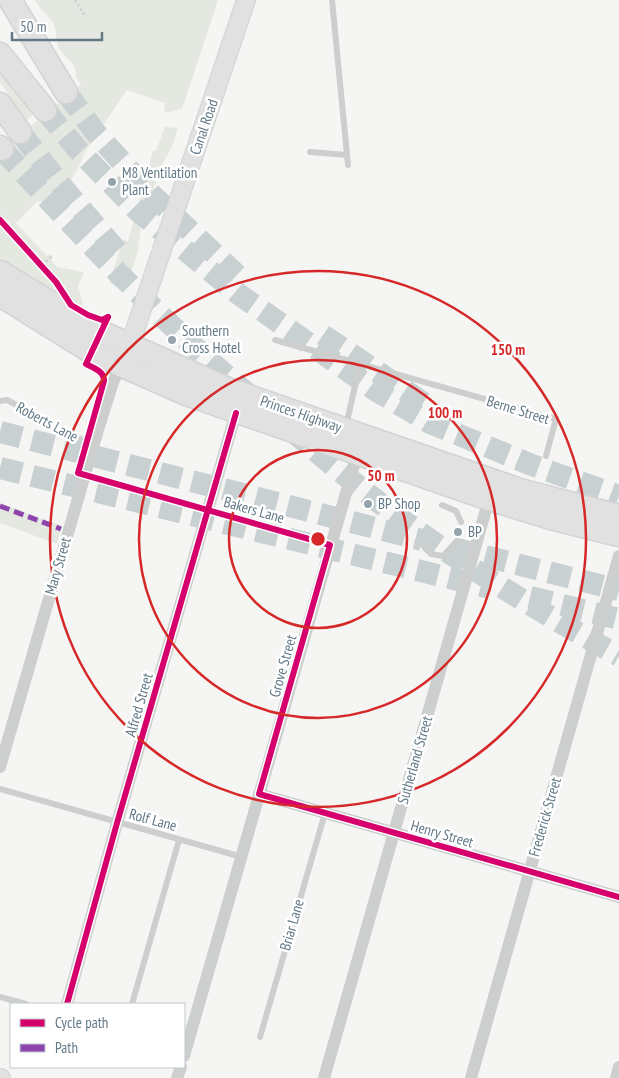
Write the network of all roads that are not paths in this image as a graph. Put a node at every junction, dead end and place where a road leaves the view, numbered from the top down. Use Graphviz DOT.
graph roads {
  1 [pos="10,0"];
  2 [pos="246,0"];
  3 [pos="332,0"];
  4 [pos="0,54"];
  5 [pos="66,92"];
  6 [pos="0,104"];
  7 [pos="45,110"];
  8 [pos="20,132"];
  9 [pos="310,152"];
  10 [pos="347,155"];
  11 [pos="348,164"];
  12 [pos="0,272"];
  13 [pos="0,295"];
  14 [pos="275,340"];
  15 [pos="130,345"];
  16 [pos="360,364"];
  17 [pos="121,366"];
  18 [pos="0,401"];
  19 [pos="236,413"];
  20 [pos="355,440"];
  21 [pos="94,446"];
  22 [pos="546,456"];
  23 [pos="85,475"];
  24 [pos="489,500"];
  25 [pos="442,505"];
  26 [pos="209,511"];
  27 [pos="619,516"];
  28 [pos="461,522"];
  29 [pos="619,535"];
  30 [pos="456,542"];
  31 [pos="330,545"];
  32 [pos="424,547"];
  33 [pos="619,556"];
  34 [pos="0,767"];
  35 [pos="0,789"];
  36 [pos="259,794"];
  37 [pos="324,813"];
  38 [pos="117,823"];
  39 [pos="395,833"];
  40 [pos="179,840"];
  41 [pos="242,857"];
  42 [pos="529,872"];
  43 [pos="619,898"];
  44 [pos="0,997"];
  45 [pos="22,1003"];
  46 [pos="67,1003"];
  47 [pos="132,1003"];
  48 [pos="260,1037"];
  49 [pos="185,1049"];
  50 [pos="619,1066"];
  51 [pos="324,1078"];
  52 [pos="471,1078"];
  53 [pos="616,1078"];
  1 -- 5 [label="highway"];
  2 -- 15 [label="main road, Canal Road"];
  3 -- 10 [label="lane"];
  4 -- 7 [label="highway"];
  6 -- 8 [label="highway"];
  9 -- 10 [label="lane"];
  10 -- 11 [label="lane"];
  12 -- 15 [label="highway, Princes Highway"];
  13 -- 17 [label="highway, Princes Highway"];
  14 -- 16 [label="lane, Berne Street"];
  15 -- 17 [label="main road, Canal Road"];
  15 -- 20 [label="highway, Princes Highway"];
  16 -- 20 [label="lane"];
  16 -- 22 [label="lane, Berne Street"];
  17 -- 19 [label="highway, Princes Highway"];
  17 -- 21 [label="street, Mary Street"];
  18 -- 21 [label="lane, Roberts Lane"];
  19 -- 20 [label="highway, Princes Highway"];
  19 -- 26 [label="street, Alfred Street"];
  20 -- 24 [label="highway, Princes Highway"];
  20 -- 27 [label="highway, Princes Highway"];
  20 -- 31 [label="street, Grove Street"];
  21 -- 23 [label="street, Mary Street"];
  23 -- 26 [label="lane, Bakers Lane"];
  23 -- 34 [label="street, Mary Street"];
  24 -- 29 [label="highway, Princes Highway"];
  24 -- 39 [label="street, Sutherland Street"];
  25 -- 28 [label="lane"];
  26 -- 31 [label="lane, Bakers Lane"];
  26 -- 38 [label="street, Alfred Street"];
  30 -- 32 [label="lane"];
  31 -- 36 [label="street, Grove Street"];
  33 -- 42 [label="street, Frederick Street"];
  35 -- 38 [label="lane, Rolf Lane"];
  36 -- 37 [label="street, Henry Street"];
  36 -- 41 [label="street, Grove Street"];
  37 -- 39 [label="street, Henry Street"];
  37 -- 48 [label="lane, Briar Lane"];
  38 -- 40 [label="lane, Rolf Lane"];
  38 -- 46 [label="street, Alfred Street"];
  39 -- 42 [label="street, Henry Street"];
  39 -- 51 [label="street, Sutherland Street"];
  40 -- 41 [label="lane, Rolf Lane"];
  40 -- 47 [label="lane"];
  41 -- 49 [label="street, Grove Street"];
  42 -- 43 [label="street, Henry Street"];
  42 -- 52 [label="street, Frederick Street"];
  44 -- 45 [label="lane"];
  50 -- 53 [label="street"];
}
